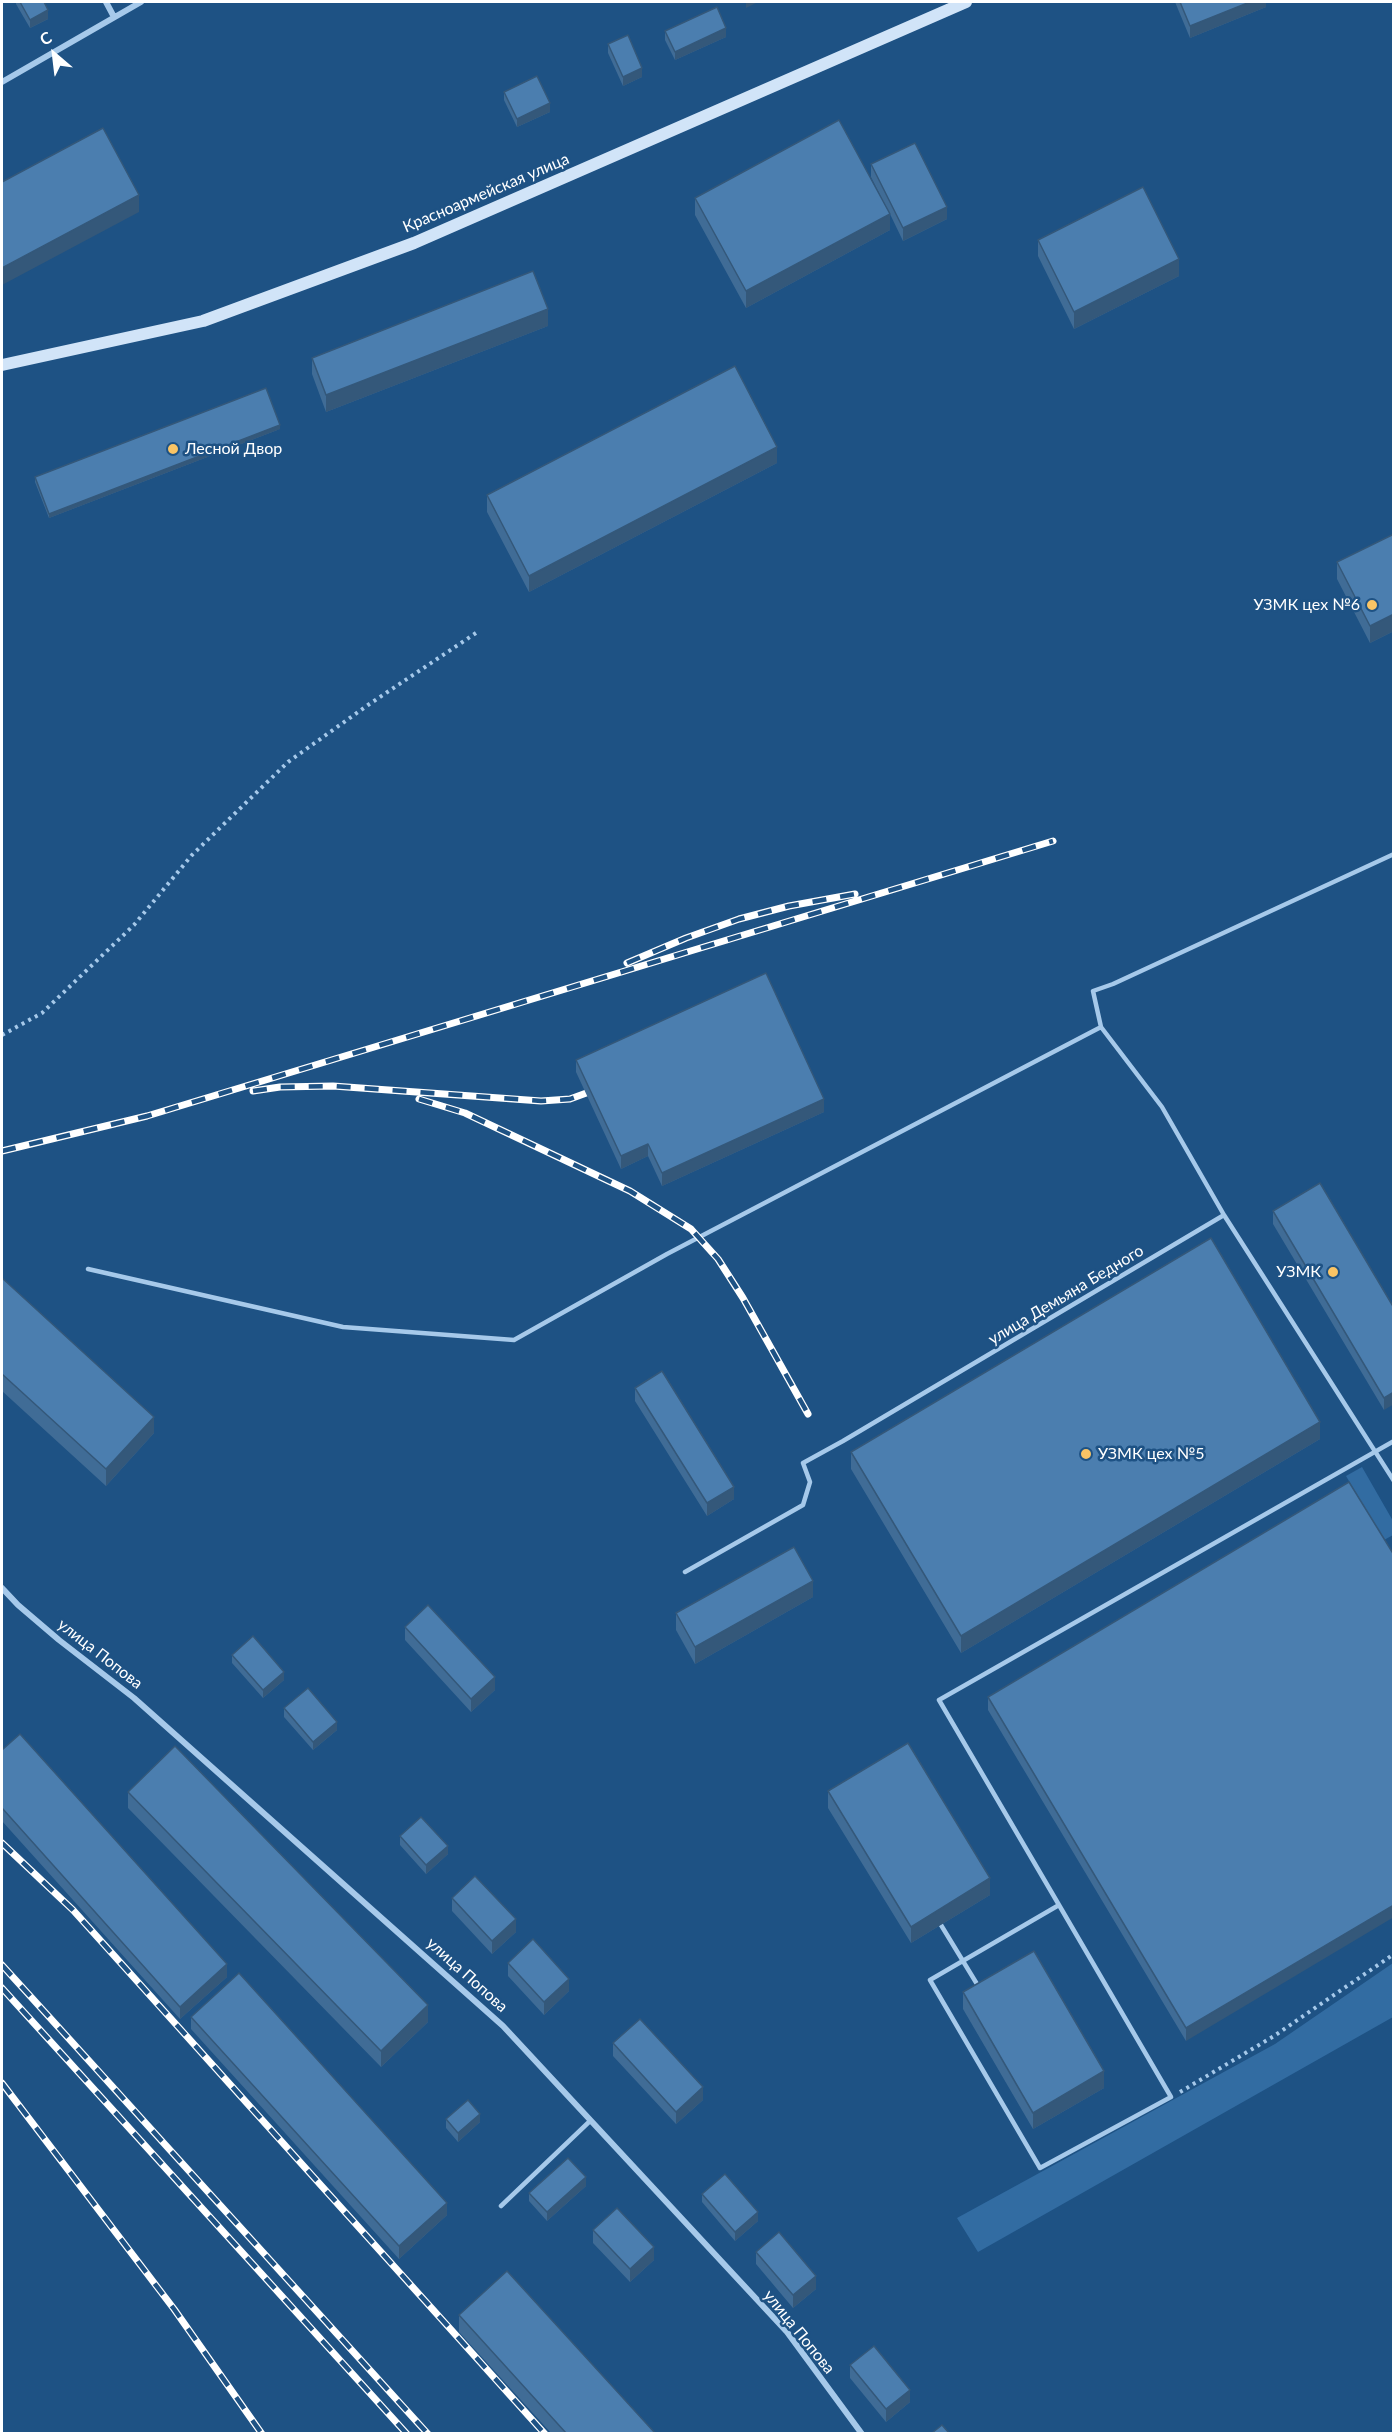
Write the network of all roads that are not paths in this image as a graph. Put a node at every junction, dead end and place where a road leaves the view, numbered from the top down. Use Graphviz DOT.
graph roads {
  1 [pos="106,2"];
  2 [pos="141,2"];
  3 [pos="966,2"];
  4 [pos="114,17"];
  5 [pos="2,82"];
  6 [pos="2,365"];
  7 [pos="1394,854"];
  8 [pos="1101,1027"];
  9 [pos="1224,1215"];
  10 [pos="88,1269"];
  11 [pos="1394,1441"];
  12 [pos="1374,1453"];
  13 [pos="1394,1481"];
  14 [pos="685,1572"];
  15 [pos="2,1588"];
  16 [pos="1059,1905"];
  17 [pos="941,1925"];
  18 [pos="963,1961"];
  19 [pos="984,1997"];
  20 [pos="590,2121"];
  21 [pos="501,2206"];
  22 [pos="862,2433"];
  1 -- 4 [label="street"];
  2 -- 4 [label="street"];
  3 -- 6 [label="street, Красноармейская улица"];
  4 -- 5 [label="street"];
  7 -- 8 [label="lane"];
  8 -- 9 [label="lane"];
  8 -- 10 [label="lane"];
  9 -- 12 [label="lane"];
  9 -- 14 [label="lane, улица Демьяна Бедного"];
  11 -- 12 [label="lane"];
  12 -- 13 [label="lane"];
  12 -- 16 [label="lane"];
  15 -- 20 [label="street, улица Попова"];
  16 -- 18 [label="lane"];
  16 -- 18 [label="lane"];
  17 -- 18 [label="lane"];
  18 -- 19 [label="lane"];
  20 -- 21 [label="lane"];
  20 -- 22 [label="street, улица Попова"];
}
